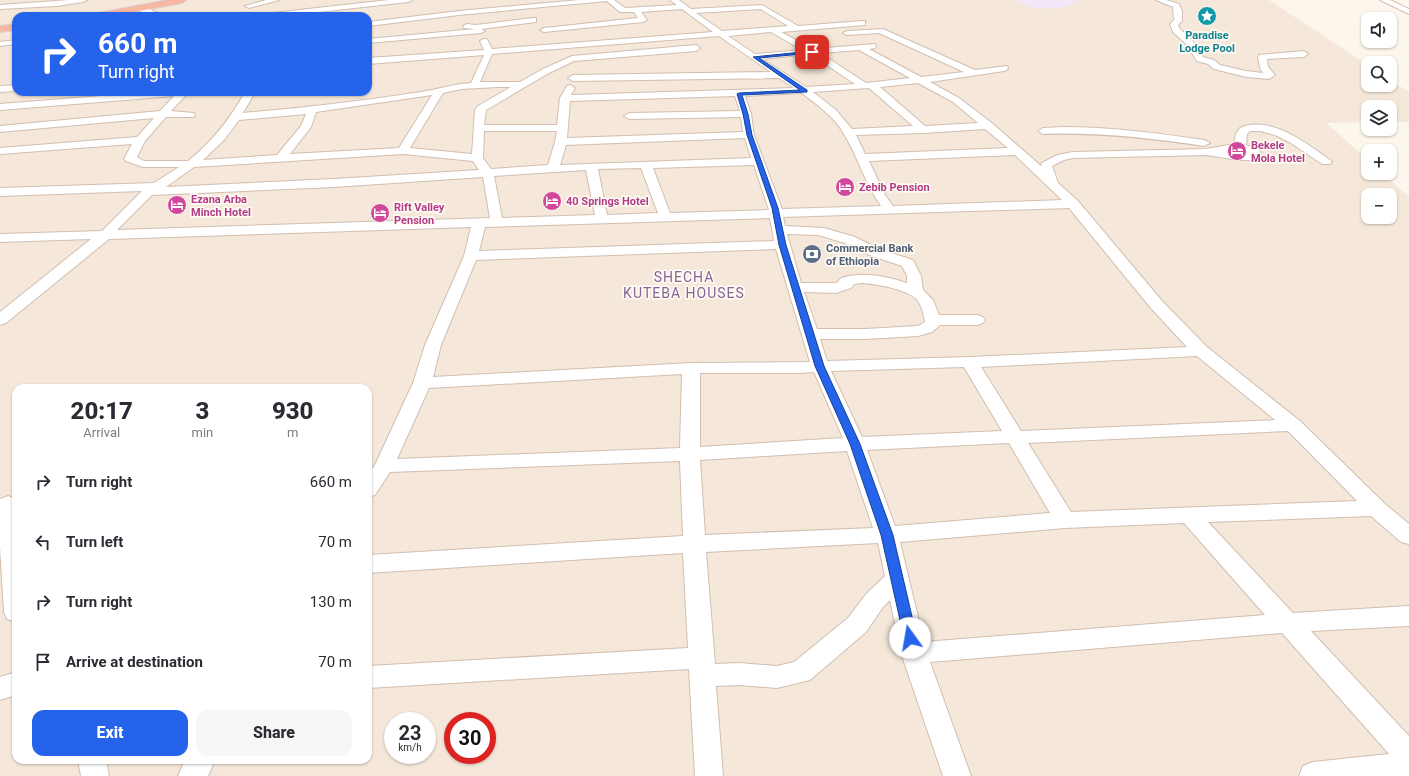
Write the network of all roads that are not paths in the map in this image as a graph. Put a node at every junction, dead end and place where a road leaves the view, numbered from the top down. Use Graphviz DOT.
graph roads {
  1 [pos="80,0"];
  2 [pos="170,0"];
  3 [pos="182,0"];
  4 [pos="275,0"];
  5 [pos="408,0"];
  6 [pos="604,0"];
  7 [pos="610,0"];
  8 [pos="674,0"];
  9 [pos="1160,0"];
  10 [pos="1384,0"];
  11 [pos="452,5"];
  12 [pos="249,6"];
  13 [pos="0,7"];
  14 [pos="522,7"];
  15 [pos="140,8"];
  16 [pos="686,9"];
  17 [pos="495,10"];
  18 [pos="636,10"];
  19 [pos="108,12"];
  20 [pos="119,12"];
  21 [pos="150,12"];
  22 [pos="299,12"];
  23 [pos="1409,12"];
  24 [pos="459,13"];
  25 [pos="447,15"];
  26 [pos="533,19"];
  27 [pos="509,22"];
  28 [pos="372,24"];
  29 [pos="596,24"];
  30 [pos="862,24"];
  31 [pos="648,25"];
  32 [pos="795,27"];
  33 [pos="12,28"];
  34 [pos="478,29"];
  35 [pos="0,30"];
  36 [pos="770,30"];
  37 [pos="722,34"];
  38 [pos="838,34"];
  39 [pos="802,37"];
  40 [pos="549,38"];
  41 [pos="661,38"];
  42 [pos="788,39"];
  43 [pos="372,41"];
  44 [pos="12,42"];
  45 [pos="613,42"];
  46 [pos="903,42"];
  47 [pos="0,44"];
  48 [pos="734,44"];
  49 [pos="720,45"];
  50 [pos="565,46"];
  51 [pos="705,47"];
  52 [pos="860,47"];
  53 [pos="12,50"];
  54 [pos="676,50"];
  55 [pos="0,51"];
  56 [pos="488,52"];
  57 [pos="812,52"];
  58 [pos="1304,54"];
  59 [pos="627,55"];
  60 [pos="755,57"];
  61 [pos="572,59"];
  62 [pos="372,61"];
  63 [pos="1004,68"];
  64 [pos="632,71"];
  65 [pos="975,73"];
  66 [pos="780,75"];
  67 [pos="678,77"];
  68 [pos="701,77"];
  69 [pos="573,78"];
  70 [pos="923,81"];
  71 [pos="474,85"];
  72 [pos="522,85"];
  73 [pos="868,85"];
  74 [pos="12,88"];
  75 [pos="0,89"];
  76 [pos="440,90"];
  77 [pos="805,91"];
  78 [pos="739,94"];
  79 [pos="681,95"];
  80 [pos="37,96"];
  81 [pos="135,96"];
  82 [pos="180,96"];
  83 [pos="248,96"];
  84 [pos="632,96"];
  85 [pos="565,98"];
  86 [pos="28,105"];
  87 [pos="0,108"];
  88 [pos="312,110"];
  89 [pos="164,114"];
  90 [pos="746,114"];
  91 [pos="190,115"];
  92 [pos="629,116"];
  93 [pos="236,117"];
  94 [pos="989,126"];
  95 [pos="480,128"];
  96 [pos="563,128"];
  97 [pos="4,129"];
  98 [pos="924,130"];
  99 [pos="1042,131"];
  100 [pos="849,132"];
  101 [pos="749,135"];
  102 [pos="0,137"];
  103 [pos="140,140"];
  104 [pos="627,140"];
  105 [pos="561,142"];
  106 [pos="1226,148"];
  107 [pos="1240,148"];
  108 [pos="0,151"];
  109 [pos="403,151"];
  110 [pos="1018,151"];
  111 [pos="1206,152"];
  112 [pos="281,158"];
  113 [pos="477,158"];
  114 [pos="862,158"];
  115 [pos="758,161"];
  116 [pos="1326,162"];
  117 [pos="189,164"];
  118 [pos="646,165"];
  119 [pos="592,166"];
  120 [pos="553,168"];
  121 [pos="488,174"];
  122 [pos="1053,186"];
  123 [pos="153,189"];
  124 [pos="0,192"];
  125 [pos="1071,201"];
  126 [pos="887,206"];
  127 [pos="664,212"];
  128 [pos="601,214"];
  129 [pos="496,217"];
  130 [pos="478,223"];
  131 [pos="778,224"];
  132 [pos="0,232"];
  133 [pos="108,232"];
  134 [pos="0,238"];
  135 [pos="471,256"];
  136 [pos="795,287"];
  137 [pos="916,293"];
  138 [pos="0,320"];
  139 [pos="932,320"];
  140 [pos="977,320"];
  141 [pos="810,334"];
  142 [pos="1201,351"];
  143 [pos="970,362"];
  144 [pos="820,366"];
  145 [pos="691,368"];
  146 [pos="422,383"];
  147 [pos="1293,425"];
  148 [pos="1014,437"];
  149 [pos="855,444"];
  150 [pos="690,454"];
  151 [pos="384,466"];
  152 [pos="372,484"];
  153 [pos="8,503"];
  154 [pos="1376,508"];
  155 [pos="1190,516"];
  156 [pos="1065,520"];
  157 [pos="887,535"];
  158 [pos="1409,536"];
  159 [pos="694,544"];
  160 [pos="12,558"];
  161 [pos="372,564"];
  162 [pos="897,579"];
  163 [pos="1409,616"];
  164 [pos="1286,623"];
  165 [pos="914,653"];
  166 [pos="701,667"];
  167 [pos="372,676"];
  168 [pos="12,684"];
  169 [pos="0,689"];
  170 [pos="1409,756"];
  171 [pos="93,764"];
  172 [pos="199,764"];
  173 [pos="1409,765"];
  174 [pos="95,776"];
  175 [pos="192,776"];
  176 [pos="709,776"];
  177 [pos="957,776"];
  178 [pos="1321,776"];
  1 -- 13 [label="street"];
  2 -- 19 [label="highway"];
  3 -- 15 [label="highway"];
  4 -- 12 [label="street"];
  5 -- 22 [label="street"];
  6 -- 14 [label="street"];
  7 -- 18 [label="street"];
  8 -- 16 [label="street"];
  9 -- 58 [label="street"];
  10 -- 23 [label="street"];
  11 -- 24 [label="street"];
  14 -- 17 [label="street"];
  14 -- 26 [label="street"];
  15 -- 20 [label="highway"];
  15 -- 21 [label="street"];
  16 -- 18 [label="street"];
  16 -- 32 [label="street"];
  16 -- 37 [label="street"];
  17 -- 24 [label="street"];
  17 -- 27 [label="street"];
  18 -- 31 [label="street"];
  24 -- 25 [label="street"];
  25 -- 28 [label="street"];
  25 -- 34 [label="street"];
  26 -- 27 [label="street"];
  26 -- 40 [label="street"];
  27 -- 34 [label="street"];
  29 -- 31 [label="street"];
  29 -- 40 [label="street"];
  29 -- 45 [label="street"];
  30 -- 32 [label="street"];
  31 -- 41 [label="street"];
  32 -- 36 [label="street"];
  33 -- 35 [label="highway"];
  34 -- 43 [label="street"];
  34 -- 56 [label="street"];
  36 -- 37 [label="street"];
  36 -- 42 [label="street"];
  37 -- 41 [label="street"];
  37 -- 48 [label="street"];
  38 -- 46 [label="street"];
  39 -- 42 [label="street"];
  40 -- 50 [label="street"];
  40 -- 56 [label="street"];
  41 -- 45 [label="street"];
  42 -- 57 [label="street"];
  44 -- 47 [label="street"];
  45 -- 50 [label="street"];
  45 -- 59 [label="street"];
  46 -- 52 [label="street"];
  46 -- 65 [label="street"];
  48 -- 49 [label="street"];
  48 -- 60 [label="street"];
  50 -- 61 [label="street"];
  51 -- 54 [label="street"];
  52 -- 57 [label="street"];
  52 -- 70 [label="street"];
  53 -- 55 [label="street"];
  54 -- 59 [label="street"];
  54 -- 68 [label="street"];
  56 -- 62 [label="street"];
  56 -- 71 [label="street"];
  57 -- 60 [label="street"];
  57 -- 73 [label="street"];
  59 -- 61 [label="street"];
  59 -- 64 [label="street"];
  60 -- 66 [label="street"];
  61 -- 69 [label="street"];
  61 -- 72 [label="street"];
  63 -- 65 [label="street"];
  64 -- 67 [label="street"];
  64 -- 69 [label="street"];
  65 -- 70 [label="street"];
  66 -- 68 [label="street"];
  66 -- 77 [label="street"];
  67 -- 68 [label="street"];
  67 -- 79 [label="street"];
  69 -- 85 [label="street"];
  70 -- 73 [label="street"];
  70 -- 94 [label="street"];
  71 -- 72 [label="street"];
  71 -- 76 [label="street"];
  72 -- 95 [label="street"];
  73 -- 77 [label="street"];
  73 -- 98 [label="street"];
  74 -- 75 [label="street"];
  76 -- 88 [label="street"];
  76 -- 109 [label="street"];
  77 -- 78 [label="street"];
  77 -- 100 [label="street"];
  78 -- 79 [label="street"];
  78 -- 90 [label="street"];
  79 -- 84 [label="street"];
  80 -- 86 [label="street"];
  81 -- 86 [label="street"];
  82 -- 89 [label="street"];
  83 -- 93 [label="street"];
  84 -- 85 [label="street"];
  84 -- 92 [label="street"];
  85 -- 96 [label="street"];
  86 -- 87 [label="street"];
  86 -- 97 [label="street"];
  88 -- 93 [label="street"];
  88 -- 112 [label="street"];
  89 -- 91 [label="street"];
  89 -- 97 [label="street"];
  89 -- 103 [label="street"];
  90 -- 92 [label="street"];
  90 -- 101 [label="street"];
  92 -- 104 [label="street"];
  93 -- 117 [label="street"];
  94 -- 98 [label="street"];
  94 -- 110 [label="street"];
  95 -- 96 [label="street"];
  95 -- 113 [label="street"];
  96 -- 105 [label="street"];
  97 -- 102 [label="street"];
  98 -- 100 [label="street"];
  99 -- 106 [label="street"];
  100 -- 114 [label="street"];
  101 -- 104 [label="street"];
  101 -- 115 [label="street"];
  103 -- 108 [label="street"];
  103 -- 117 [label="street"];
  104 -- 105 [label="street"];
  105 -- 120 [label="street"];
  106 -- 107 [label="street"];
  106 -- 111 [label="street"];
  107 -- 111 [label="street"];
  107 -- 116 [label="street"];
  109 -- 112 [label="street"];
  109 -- 113 [label="street"];
  110 -- 114 [label="street"];
  110 -- 122 [label="street"];
  111 -- 122 [label="street"];
  112 -- 117 [label="street"];
  113 -- 121 [label="street"];
  114 -- 126 [label="street"];
  115 -- 118 [label="street"];
  115 -- 131 [label="street"];
  117 -- 123 [label="street"];
  118 -- 119 [label="street"];
  118 -- 127 [label="street"];
  119 -- 120 [label="street"];
  119 -- 128 [label="street"];
  120 -- 121 [label="street"];
  121 -- 123 [label="street"];
  121 -- 129 [label="street"];
  122 -- 125 [label="street"];
  123 -- 124 [label="street"];
  123 -- 133 [label="street"];
  125 -- 126 [label="street"];
  125 -- 142 [label="street"];
  126 -- 131 [label="street"];
  127 -- 128 [label="street"];
  127 -- 131 [label="street"];
  128 -- 129 [label="street"];
  129 -- 133 [label="street"];
  130 -- 131 [label="street"];
  130 -- 133 [label="street"];
  130 -- 135 [label="street"];
  131 -- 135 [label="street"];
  131 -- 136 [label="street"];
  131 -- 137 [label="street"];
  132 -- 133 [label="street"];
  133 -- 134 [label="street"];
  133 -- 138 [label="street"];
  135 -- 146 [label="street"];
  136 -- 137 [label="street"];
  136 -- 141 [label="street"];
  137 -- 139 [label="street"];
  139 -- 140 [label="street"];
  139 -- 141 [label="street"];
  141 -- 144 [label="street"];
  142 -- 143 [label="street"];
  142 -- 147 [label="street"];
  143 -- 144 [label="street"];
  143 -- 148 [label="street"];
  144 -- 145 [label="street"];
  144 -- 149 [label="street"];
  145 -- 146 [label="street"];
  145 -- 150 [label="street"];
  146 -- 151 [label="street"];
  147 -- 148 [label="street"];
  147 -- 154 [label="street"];
  148 -- 149 [label="street"];
  148 -- 156 [label="street"];
  149 -- 150 [label="street"];
  149 -- 157 [label="street"];
  150 -- 151 [label="street"];
  150 -- 159 [label="street"];
  151 -- 152 [label="street"];
  153 -- 160 [label="street"];
  154 -- 155 [label="street"];
  154 -- 158 [label="street"];
  155 -- 156 [label="street"];
  155 -- 164 [label="street"];
  156 -- 157 [label="street"];
  157 -- 159 [label="street"];
  157 -- 162 [label="street"];
  159 -- 161 [label="street"];
  159 -- 166 [label="street"];
  162 -- 165 [label="street"];
  162 -- 166 [label="street"];
  163 -- 164 [label="street"];
  164 -- 165 [label="street"];
  164 -- 170 [label="street"];
  165 -- 177 [label="street"];
  166 -- 167 [label="street"];
  166 -- 176 [label="street"];
  168 -- 169 [label="street"];
  171 -- 174 [label="street"];
  172 -- 175 [label="street"];
  173 -- 178 [label="street"];
}
